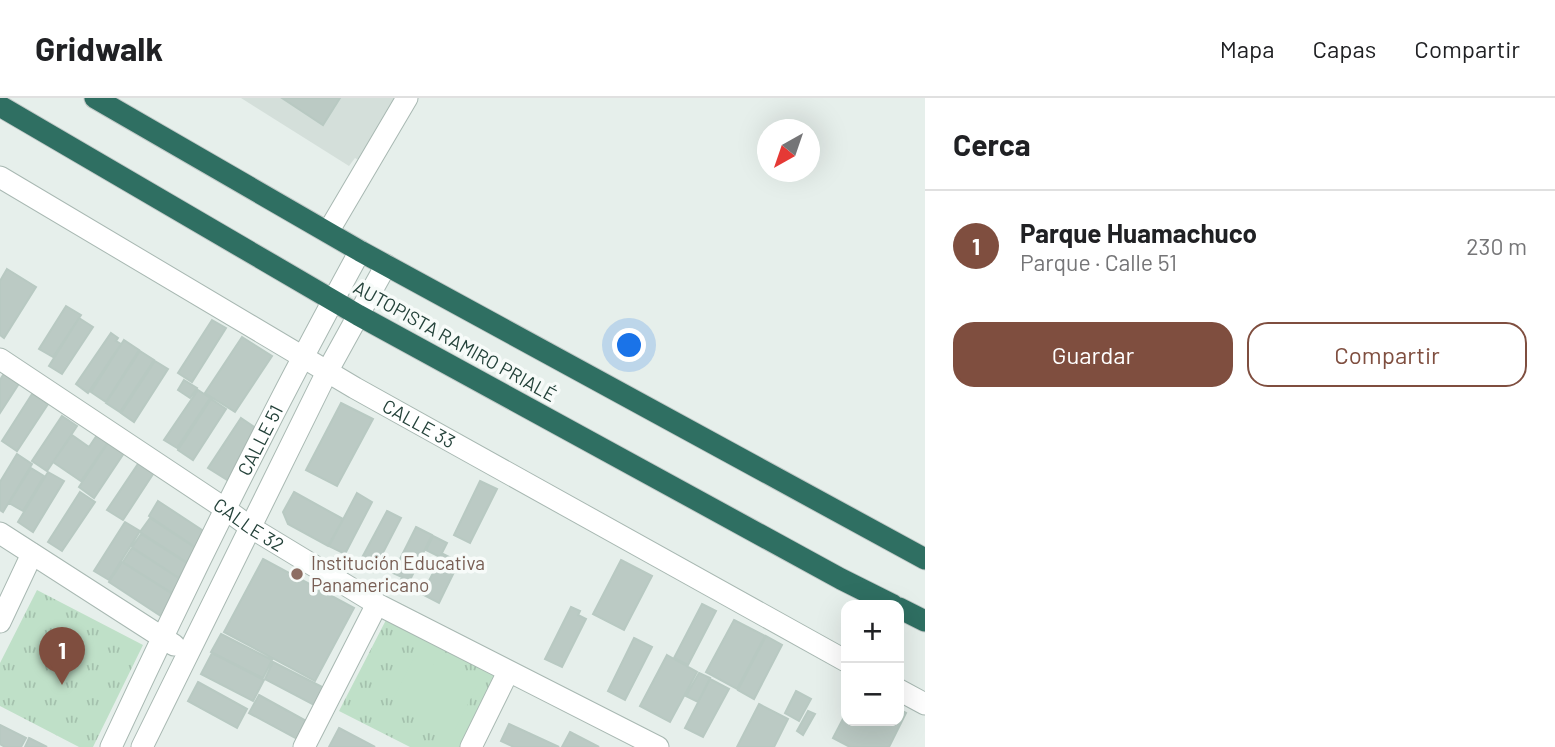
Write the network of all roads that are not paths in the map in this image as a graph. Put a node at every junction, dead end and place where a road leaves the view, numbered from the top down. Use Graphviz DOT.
graph roads {
  1 [pos="95,98"];
  2 [pos="398,101"];
  3 [pos="0,106"];
  4 [pos="0,177"];
  5 [pos="328,232"];
  6 [pos="360,251"];
  7 [pos="386,265"];
  8 [pos="333,300"];
  9 [pos="358,315"];
  10 [pos="302,356"];
  11 [pos="0,359"];
  12 [pos="327,372"];
  13 [pos="224,508"];
  14 [pos="250,527"];
  15 [pos="0,533"];
  16 [pos="32,554"];
  17 [pos="925,559"];
  18 [pos="883,600"];
  19 [pos="377,604"];
  20 [pos="904,610"];
  21 [pos="925,621"];
  22 [pos="0,622"];
  23 [pos="162,638"];
  24 [pos="187,654"];
  25 [pos="841,657"];
  26 [pos="508,672"];
  27 [pos="904,693"];
  28 [pos="925,704"];
  29 [pos="646,744"];
  30 [pos="111,747"];
  31 [pos="142,747"];
  32 [pos="304,747"];
  33 [pos="471,747"];
  1 -- 5 [label="highway, AUTOPISTA RAMIRO PRIALÉ"];
  2 -- 5 [label="street"];
  3 -- 8 [label="highway, AUTOPISTA RAMIRO PRIALÉ"];
  4 -- 10 [label="street, CALLE 33"];
  5 -- 6 [label="highway, AUTOPISTA RAMIRO PRIALÉ"];
  6 -- 7 [label="highway, AUTOPISTA RAMIRO PRIALÉ"];
  6 -- 8 [label="street, CALLE 51"];
  7 -- 9 [label="street, CALLE 51"];
  7 -- 17 [label="highway, AUTOPISTA RAMIRO PRIALÉ"];
  8 -- 9 [label="highway, AUTOPISTA RAMIRO PRIALÉ"];
  8 -- 10 [label="street, CALLE 51"];
  9 -- 12 [label="street, CALLE 51"];
  9 -- 18 [label="highway, AUTOPISTA RAMIRO PRIALÉ"];
  10 -- 12 [label="street, CALLE 33"];
  10 -- 13 [label="street, CALLE 51"];
  11 -- 13 [label="street, CALLE 32"];
  12 -- 14 [label="street, CALLE 51"];
  12 -- 25 [label="street, CALLE 33"];
  13 -- 14 [label="street, CALLE 32"];
  13 -- 23 [label="street, CALLE 51"];
  14 -- 19 [label="street, CALLE 32"];
  14 -- 24 [label="street, CALLE 51"];
  15 -- 16 [label="street"];
  16 -- 22 [label="street"];
  16 -- 23 [label="street"];
  19 -- 26 [label="street, CALLE 32"];
  19 -- 32 [label="street"];
  20 -- 21 [label="highway"];
  23 -- 24 [label="street"];
  23 -- 30 [label="street, CALLE 51"];
  24 -- 31 [label="street, CALLE 51"];
  26 -- 29 [label="street, CALLE 32"];
  26 -- 33 [label="street"];
  27 -- 28 [label="street"];
}
